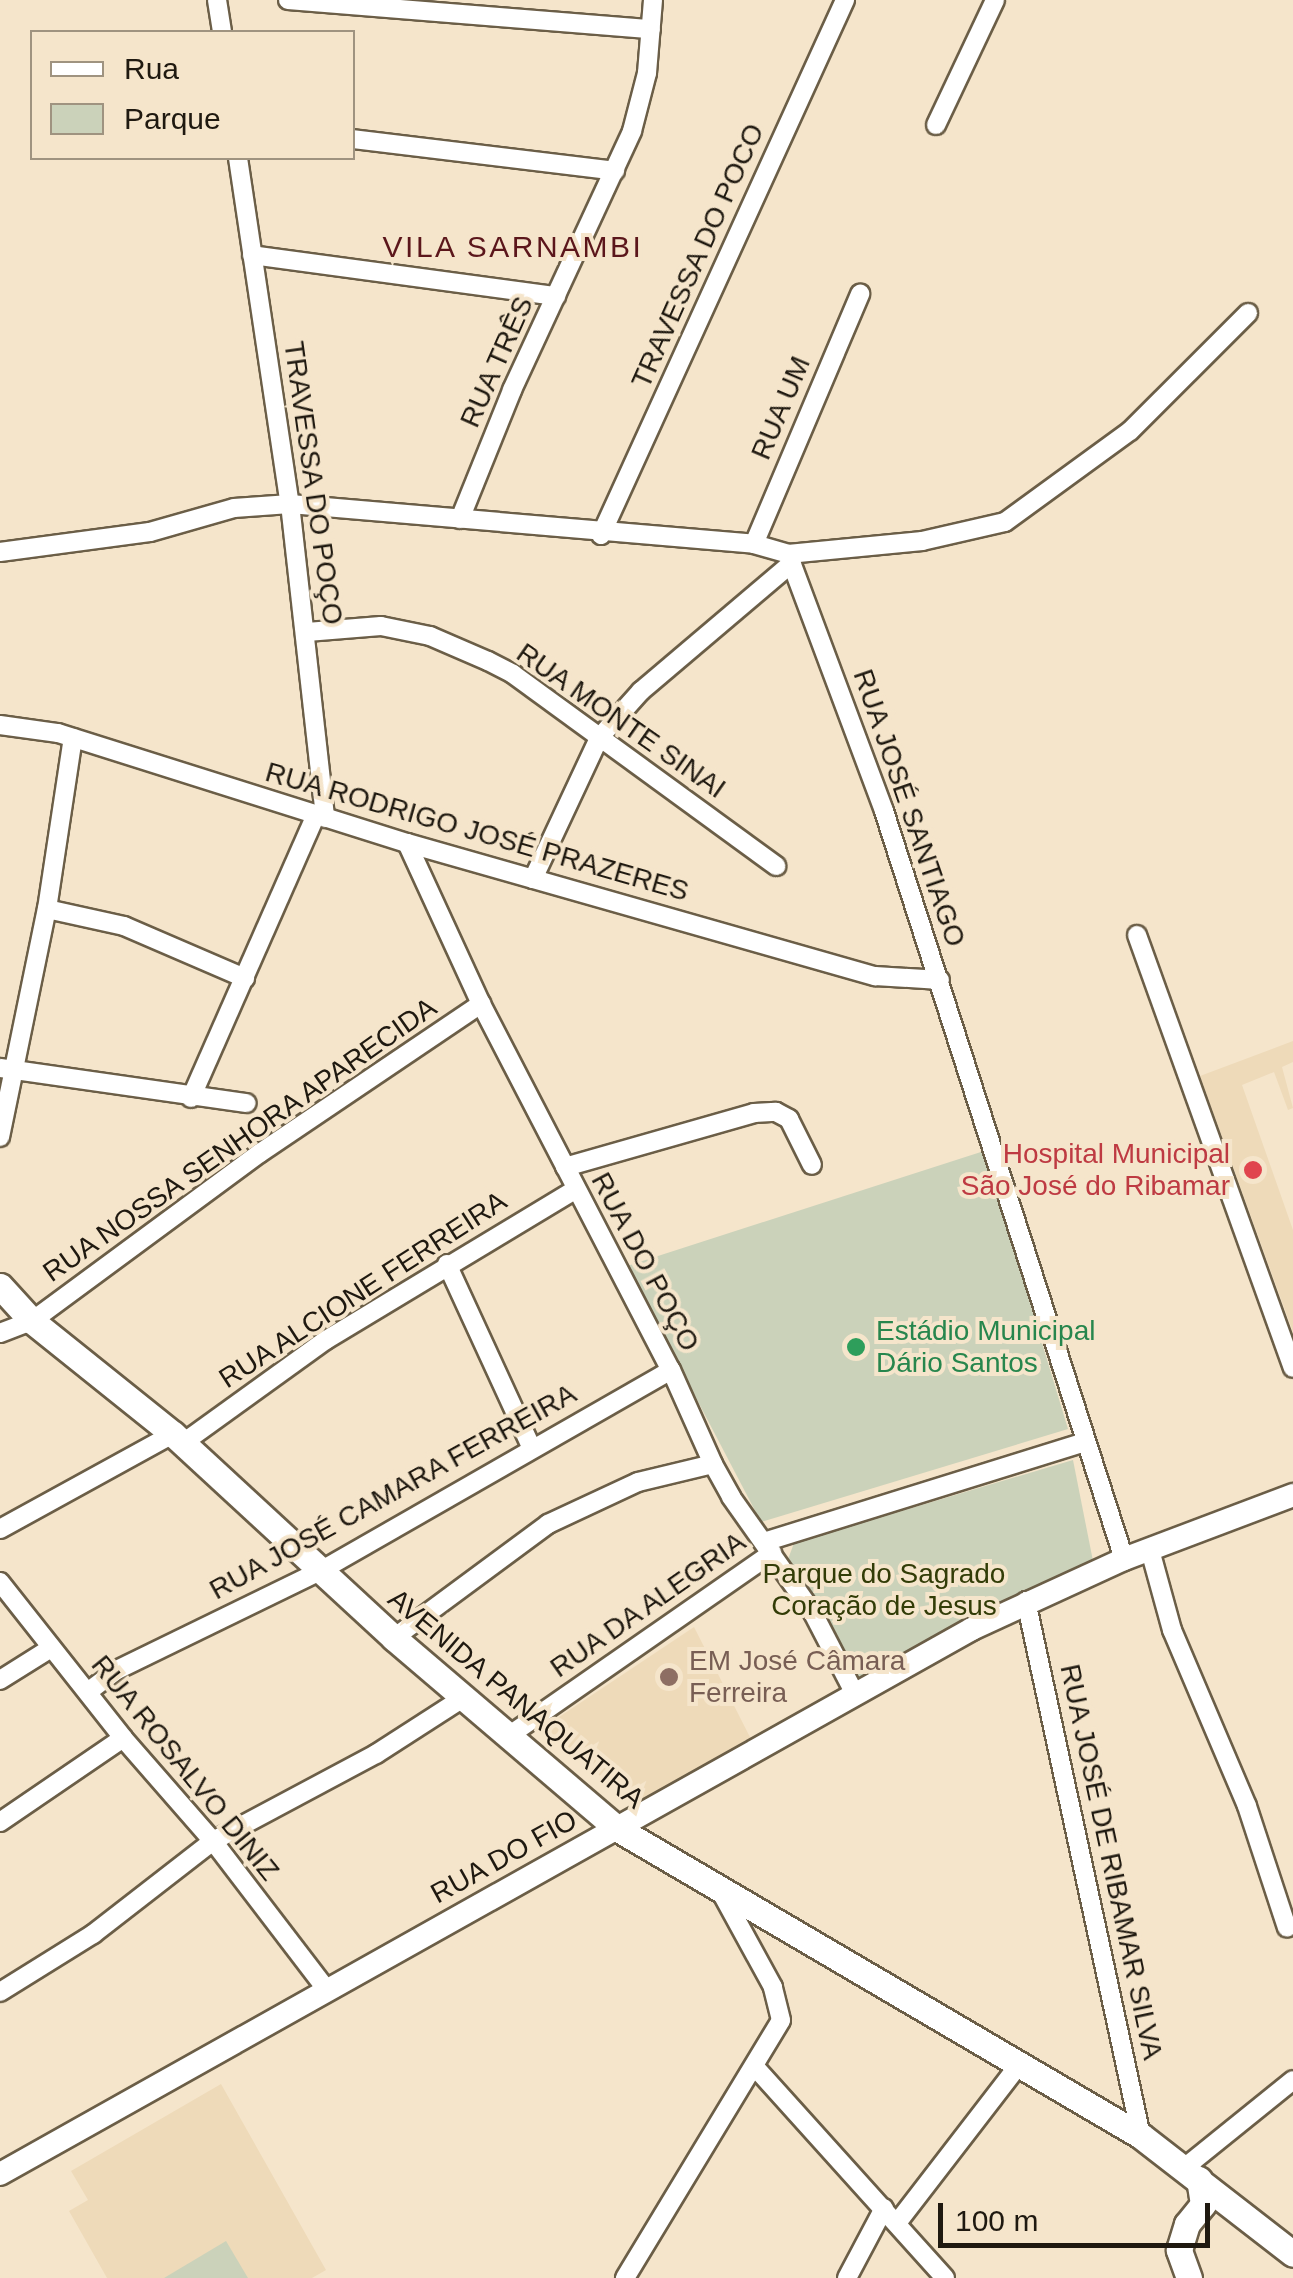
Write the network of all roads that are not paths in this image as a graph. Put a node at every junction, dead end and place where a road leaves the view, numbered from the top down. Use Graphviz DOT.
graph roads {
  1 [pos="218,0"];
  2 [pos="288,0"];
  3 [pos="653,0"];
  4 [pos="845,0"];
  5 [pos="995,0"];
  6 [pos="651,29"];
  7 [pos="222,30"];
  8 [pos="936,125"];
  9 [pos="355,139"];
  10 [pos="238,160"];
  11 [pos="615,172"];
  12 [pos="252,254"];
  13 [pos="860,294"];
  14 [pos="556,296"];
  15 [pos="1248,313"];
  16 [pos="290,504"];
  17 [pos="460,519"];
  18 [pos="601,534"];
  19 [pos="754,544"];
  20 [pos="0,552"];
  21 [pos="790,559"];
  22 [pos="307,632"];
  23 [pos="0,725"];
  24 [pos="73,738"];
  25 [pos="599,738"];
  26 [pos="321,816"];
  27 [pos="407,842"];
  28 [pos="776,866"];
  29 [pos="533,879"];
  30 [pos="47,910"];
  31 [pos="1137,935"];
  32 [pos="245,978"];
  33 [pos="940,980"];
  34 [pos="481,1004"];
  35 [pos="7,1071"];
  36 [pos="191,1098"];
  37 [pos="247,1104"];
  38 [pos="0,1137"];
  39 [pos="812,1165"];
  40 [pos="565,1167"];
  41 [pos="576,1188"];
  42 [pos="448,1264"];
  43 [pos="0,1286"];
  44 [pos="32,1321"];
  45 [pos="0,1333"];
  46 [pos="1293,1368"];
  47 [pos="671,1370"];
  48 [pos="178,1439"];
  49 [pos="1086,1442"];
  50 [pos="531,1448"];
  51 [pos="713,1464"];
  52 [pos="1293,1495"];
  53 [pos="0,1529"];
  54 [pos="768,1547"];
  55 [pos="1150,1550"];
  56 [pos="1124,1559"];
  57 [pos="322,1570"];
  58 [pos="0,1582"];
  59 [pos="1026,1601"];
  60 [pos="394,1638"];
  61 [pos="51,1648"];
  62 [pos="9,1667"];
  63 [pos="0,1680"];
  64 [pos="88,1691"];
  65 [pos="855,1694"];
  66 [pos="463,1698"];
  67 [pos="507,1737"];
  68 [pos="123,1738"];
  69 [pos="0,1822"];
  70 [pos="618,1828"];
  71 [pos="212,1841"];
  72 [pos="720,1889"];
  73 [pos="1287,1928"];
  74 [pos="327,1990"];
  75 [pos="0,1992"];
  76 [pos="1021,2062"];
  77 [pos="756,2067"];
  78 [pos="1293,2080"];
  79 [pos="1140,2136"];
  80 [pos="0,2174"];
  81 [pos="1192,2174"];
  82 [pos="884,2208"];
  83 [pos="897,2224"];
  84 [pos="1293,2254"];
  85 [pos="626,2278"];
  86 [pos="847,2278"];
  87 [pos="945,2278"];
  88 [pos="1189,2278"];
  1 -- 7 [label="street"];
  2 -- 6 [label="street"];
  3 -- 6 [label="street, RUA TRÊS"];
  4 -- 18 [label="street, TRAVESSA DO POCO"];
  5 -- 8 [label="street"];
  6 -- 11 [label="street, RUA TRÊS"];
  9 -- 11 [label="street"];
  10 -- 12 [label="street, TRAVESSA DO POÇO"];
  11 -- 14 [label="street, RUA TRÊS"];
  12 -- 14 [label="street"];
  12 -- 16 [label="street, TRAVESSA DO POÇO"];
  13 -- 19 [label="street, RUA UM"];
  14 -- 17 [label="street, RUA TRÊS"];
  15 -- 21 [label="street"];
  16 -- 17 [label="street"];
  16 -- 20 [label="street"];
  16 -- 22 [label="street, TRAVESSA DO POÇO"];
  17 -- 18 [label="street"];
  18 -- 19 [label="street"];
  19 -- 21 [label="street"];
  21 -- 25 [label="street"];
  21 -- 33 [label="street, RUA JOSÉ SANTIAGO"];
  22 -- 25 [label="street, RUA MONTE SINAI"];
  22 -- 26 [label="street, TRAVESSA DO POÇO"];
  23 -- 24 [label="street, RUA RODRIGO JOSÉ PRAZERES"];
  24 -- 26 [label="street, RUA RODRIGO JOSÉ PRAZERES"];
  24 -- 30 [label="street"];
  25 -- 28 [label="street, RUA MONTE SINAI"];
  25 -- 29 [label="street"];
  26 -- 27 [label="street, RUA RODRIGO JOSÉ PRAZERES"];
  26 -- 32 [label="street, TRAVESSA DO POÇO"];
  27 -- 29 [label="street, RUA RODRIGO JOSÉ PRAZERES"];
  27 -- 34 [label="street, RUA DO POÇO"];
  29 -- 33 [label="street, RUA RODRIGO JOSÉ PRAZERES"];
  30 -- 32 [label="street"];
  30 -- 35 [label="street"];
  31 -- 46 [label="street"];
  32 -- 36 [label="street, TRAVESSA DO POÇO"];
  33 -- 49 [label="street, RUA JOSÉ SANTIAGO"];
  34 -- 40 [label="street, RUA DO POÇO"];
  34 -- 44 [label="street, RUA NOSSA SENHORA APARECIDA"];
  35 -- 36 [label="street"];
  35 -- 38 [label="street"];
  36 -- 37 [label="street"];
  39 -- 40 [label="street"];
  40 -- 41 [label="street, RUA DO POÇO"];
  41 -- 42 [label="street, RUA ALCIONE FERREIRA"];
  41 -- 47 [label="street, RUA DO POÇO"];
  42 -- 48 [label="street, RUA ALCIONE FERREIRA"];
  42 -- 50 [label="street"];
  43 -- 44 [label="main road, AVENIDA PANAQUATIRA"];
  44 -- 45 [label="street, RUA NOSSA SENHORA APARECIDA"];
  44 -- 48 [label="main road, AVENIDA PANAQUATIRA"];
  47 -- 50 [label="street, RUA JOSÉ CAMARA FERREIRA"];
  47 -- 51 [label="street, RUA DO POÇO"];
  48 -- 53 [label="street, RUA ALCIONE FERREIRA"];
  48 -- 57 [label="main road, AVENIDA PANAQUATIRA"];
  49 -- 54 [label="street, RUA DA ALEGRIA"];
  49 -- 56 [label="street, RUA JOSÉ SANTIAGO"];
  50 -- 57 [label="street, RUA JOSÉ CAMARA FERREIRA"];
  51 -- 54 [label="street, RUA DO POÇO"];
  51 -- 60 [label="street"];
  52 -- 55 [label="street, RUA DO FIO"];
  54 -- 65 [label="street, RUA DO POÇO"];
  54 -- 67 [label="street, RUA DA ALEGRIA"];
  55 -- 56 [label="street, RUA DO FIO"];
  55 -- 73 [label="street"];
  56 -- 59 [label="street, RUA DO FIO"];
  57 -- 60 [label="main road, AVENIDA PANAQUATIRA"];
  57 -- 64 [label="street, RUA JOSÉ CAMARA FERREIRA"];
  58 -- 61 [label="street, RUA ROSALVO DINIZ"];
  59 -- 65 [label="street, RUA DO FIO"];
  59 -- 79 [label="street, RUA JOSÉ DE RIBAMAR SILVA"];
  60 -- 66 [label="main road, AVENIDA PANAQUATIRA"];
  61 -- 62 [label="street"];
  61 -- 64 [label="street, RUA ROSALVO DINIZ"];
  62 -- 63 [label="street"];
  64 -- 68 [label="street, RUA ROSALVO DINIZ"];
  65 -- 70 [label="street, RUA DO FIO"];
  66 -- 67 [label="main road, AVENIDA PANAQUATIRA"];
  66 -- 71 [label="street"];
  67 -- 70 [label="main road, AVENIDA PANAQUATIRA"];
  68 -- 69 [label="street"];
  68 -- 71 [label="street, RUA ROSALVO DINIZ"];
  70 -- 72 [label="main road, AVENIDA PANAQUATIRA"];
  70 -- 74 [label="street, RUA DO FIO"];
  71 -- 74 [label="street, RUA ROSALVO DINIZ"];
  71 -- 75 [label="street"];
  72 -- 76 [label="main road, AVENIDA PANAQUATIRA"];
  72 -- 77 [label="street"];
  74 -- 80 [label="street, RUA DO FIO"];
  76 -- 79 [label="main road, AVENIDA PANAQUATIRA"];
  76 -- 83 [label="street"];
  77 -- 82 [label="street"];
  77 -- 85 [label="street"];
  78 -- 81 [label="street"];
  79 -- 81 [label="main road, AVENIDA PANAQUATIRA"];
  81 -- 84 [label="main road, AVENIDA PANAQUATIRA"];
  81 -- 88 [label="main road"];
  82 -- 83 [label="street"];
  82 -- 86 [label="street"];
  83 -- 87 [label="street"];
}
